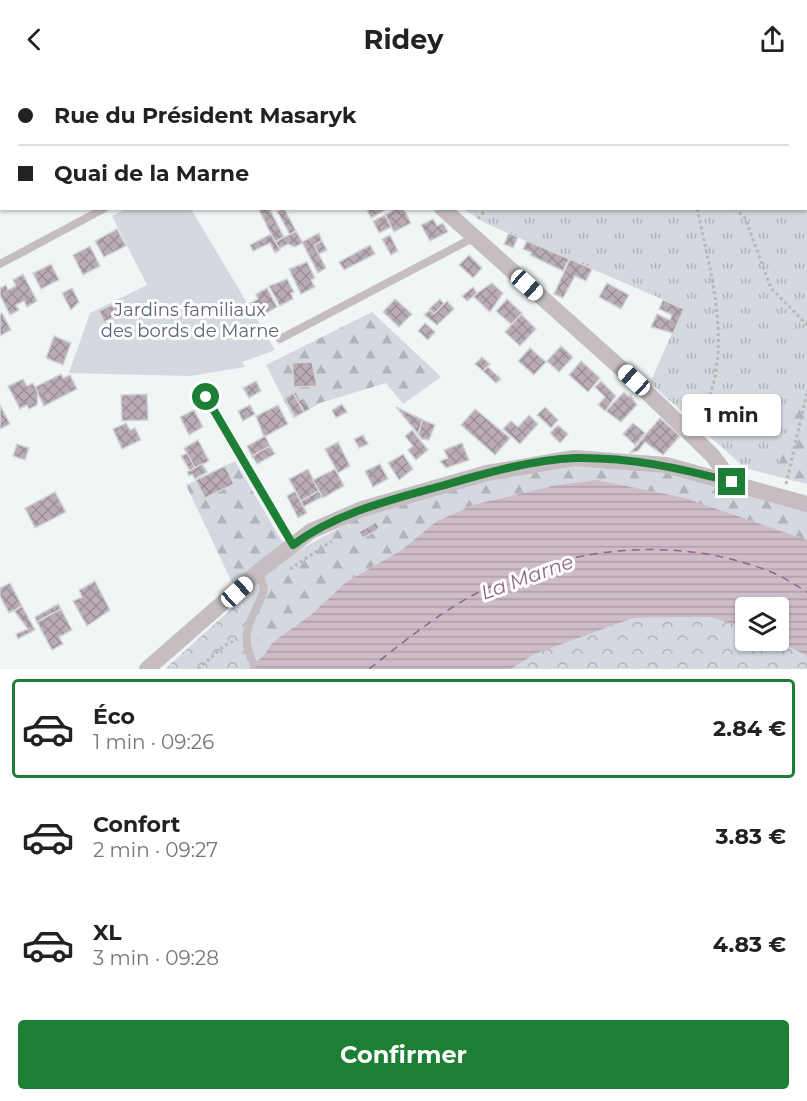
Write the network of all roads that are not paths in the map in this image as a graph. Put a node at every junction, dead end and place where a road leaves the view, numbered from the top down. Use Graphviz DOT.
graph roads {
  1 [pos="101,210"];
  2 [pos="444,210"];
  3 [pos="473,238"];
  4 [pos="0,264"];
  5 [pos="280,339"];
  6 [pos="206,397"];
  7 [pos="732,482"];
  8 [pos="807,504"];
  9 [pos="293,545"];
  10 [pos="260,580"];
  11 [pos="254,664"];
  12 [pos="147,669"];
  1 -- 4 [label="lane"];
  2 -- 3 [label="street"];
  3 -- 5 [label="lane"];
  3 -- 7 [label="street"];
  6 -- 9 [label="lane"];
  7 -- 8 [label="street"];
  7 -- 9 [label="street"];
  9 -- 10 [label="street"];
  10 -- 11 [label="lane"];
  10 -- 12 [label="street"];
}
